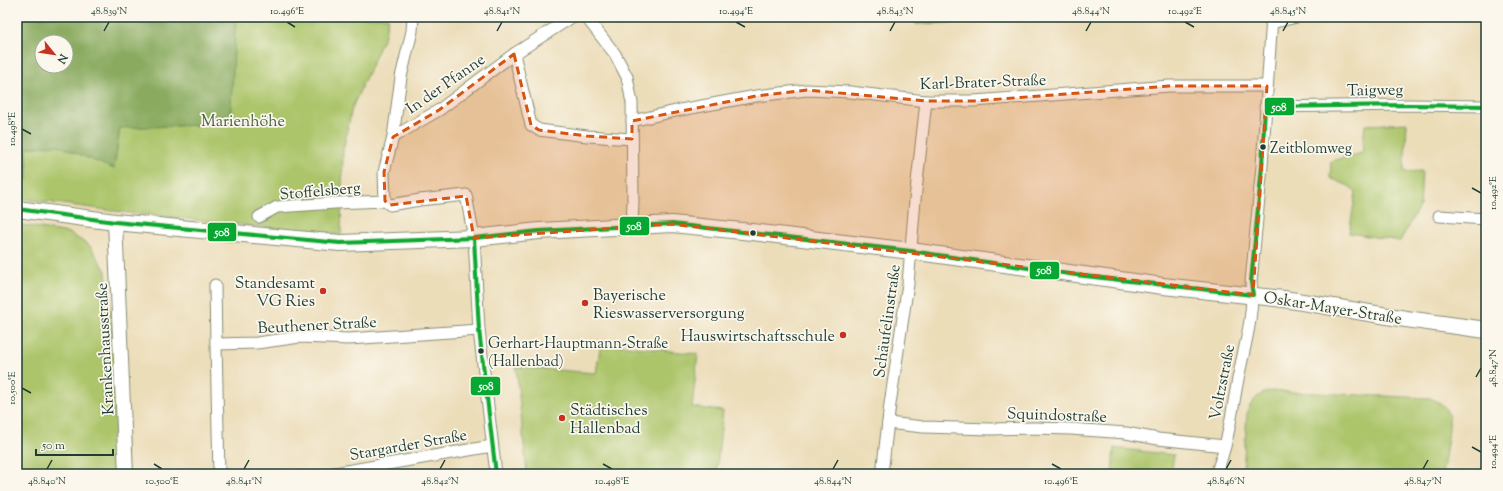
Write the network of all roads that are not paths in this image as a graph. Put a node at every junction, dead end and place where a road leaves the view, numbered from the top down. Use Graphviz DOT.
graph roads {
  1 [pos="413,17"];
  2 [pos="572,17"];
  3 [pos="586,17"];
  4 [pos="597,17"];
  5 [pos="1297,17"];
  6 [pos="1272,20"];
  7 [pos="602,37"];
  8 [pos="514,54"];
  9 [pos="1267,86"];
  10 [pos="926,101"];
  11 [pos="1486,106"];
  12 [pos="1265,107"];
  13 [pos="632,121"];
  14 [pos="393,137"];
  15 [pos="632,139"];
  16 [pos="385,201"];
  17 [pos="17,209"];
  18 [pos="259,216"];
  19 [pos="1439,216"];
  20 [pos="1486,219"];
  21 [pos="115,222"];
  22 [pos="632,226"];
  23 [pos="474,238"];
  24 [pos="912,251"];
  25 [pos="215,285"];
  26 [pos="1252,295"];
  27 [pos="479,330"];
  28 [pos="1486,330"];
  29 [pos="216,344"];
  30 [pos="888,423"];
  31 [pos="492,446"];
  32 [pos="1225,446"];
  33 [pos="126,474"];
  34 [pos="219,474"];
  35 [pos="329,474"];
  36 [pos="496,474"];
  37 [pos="882,474"];
  38 [pos="1216,474"];
  1 -- 14 [label="street, In der Pfanne"];
  2 -- 8 [label="street, In der Pfanne"];
  3 -- 7 [label="street"];
  4 -- 7 [label="street"];
  5 -- 6 [label="street"];
  6 -- 9 [label="street"];
  7 -- 13 [label="street"];
  8 -- 14 [label="street, In der Pfanne"];
  8 -- 15 [label="street"];
  9 -- 10 [label="street, Karl-Brater-Straße"];
  9 -- 12 [label="street"];
  10 -- 13 [label="street, Karl-Brater-Straße"];
  10 -- 24 [label="street, Schäufelinstraße"];
  11 -- 12 [label="street, Taigweg"];
  12 -- 26 [label="street"];
  13 -- 15 [label="street"];
  14 -- 16 [label="street, In der Pfanne"];
  15 -- 22 [label="street"];
  16 -- 18 [label="street, Stoffelsberg"];
  16 -- 23 [label="street"];
  17 -- 21 [label="main road, Oskar-Mayer-Straße"];
  19 -- 20 [label="street"];
  21 -- 23 [label="main road, Oskar-Mayer-Straße"];
  21 -- 33 [label="street, Krankenhausstraße"];
  22 -- 23 [label="main road, Oskar-Mayer-Straße"];
  22 -- 24 [label="main road, Oskar-Mayer-Straße"];
  23 -- 27 [label="street"];
  24 -- 26 [label="main road, Oskar-Mayer-Straße"];
  24 -- 30 [label="street, Schäufelinstraße"];
  25 -- 29 [label="street"];
  26 -- 28 [label="main road, Oskar-Mayer-Straße"];
  26 -- 32 [label="street, Voltzstraße"];
  27 -- 29 [label="street, Beuthener Straße"];
  27 -- 31 [label="street"];
  29 -- 34 [label="street"];
  30 -- 32 [label="street, Squindostraße"];
  30 -- 37 [label="street, Schäufelinstraße"];
  31 -- 35 [label="street, Stargarder Straße"];
  31 -- 36 [label="street"];
  32 -- 38 [label="street, Voltzstraße"];
}
